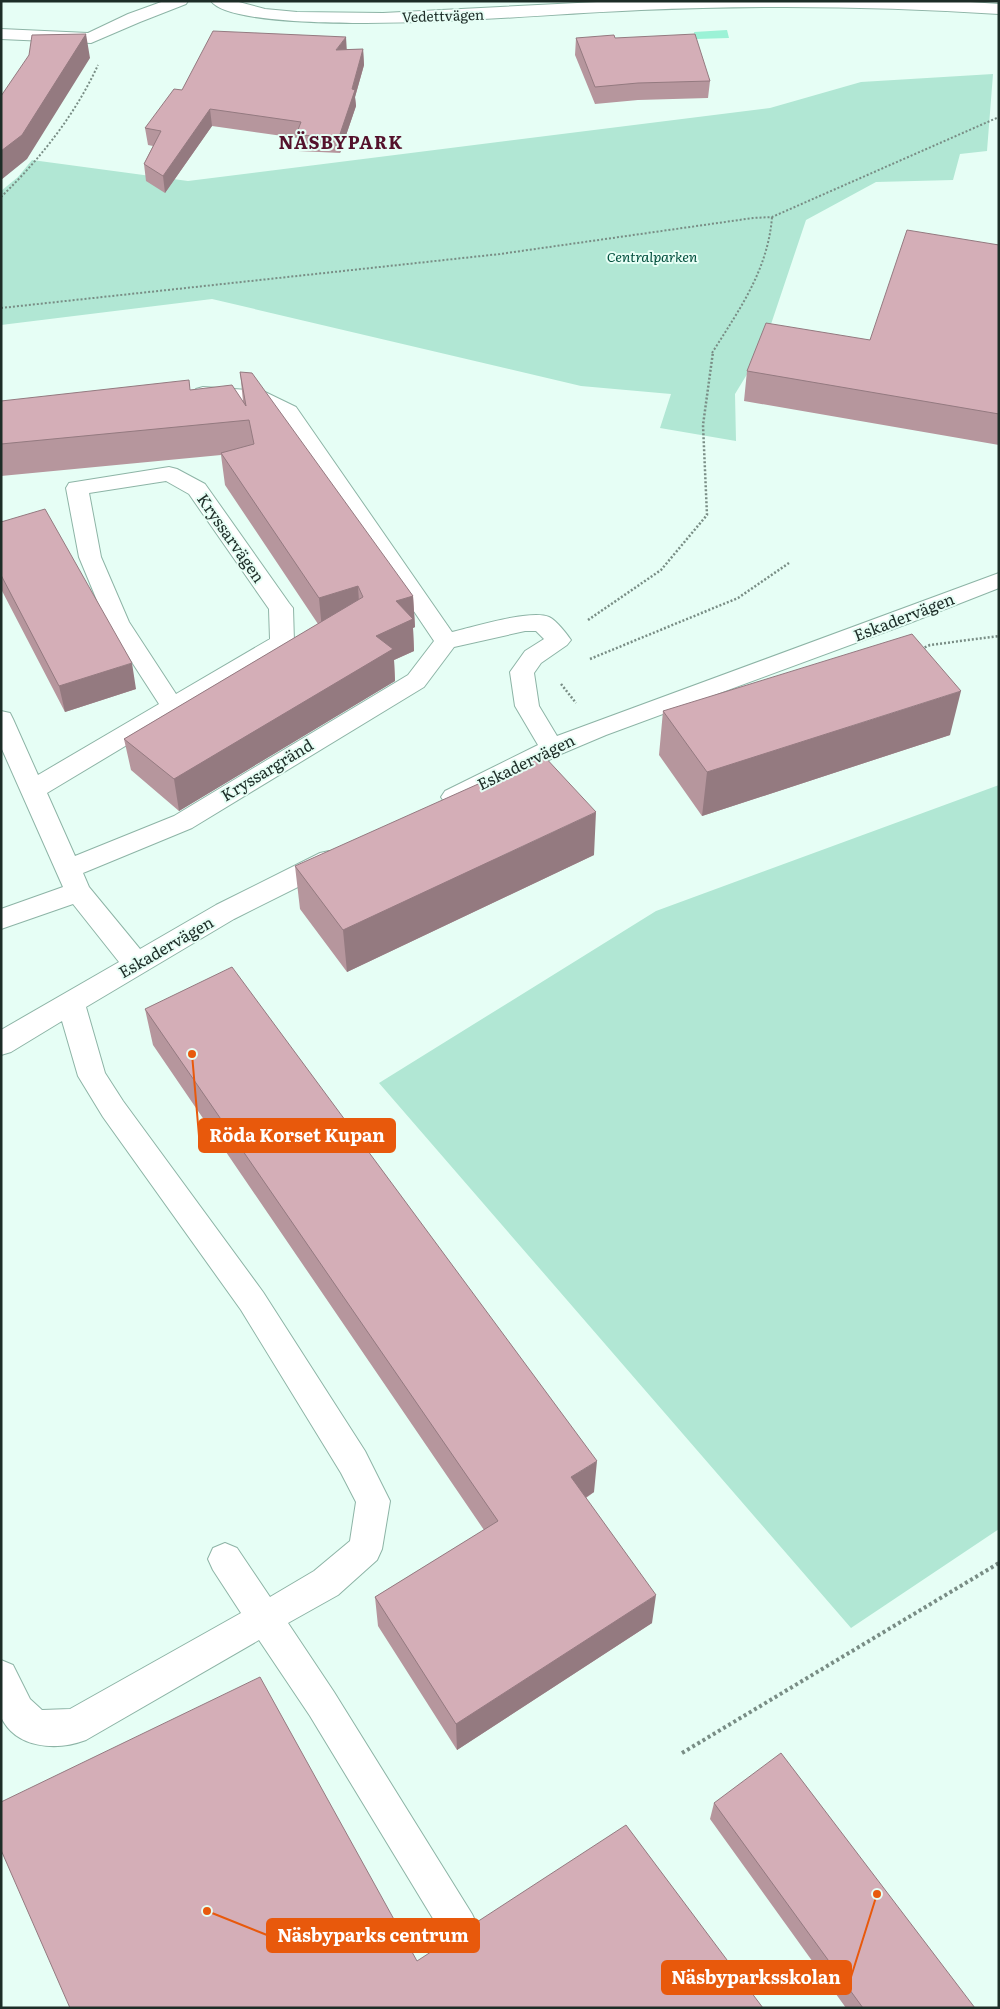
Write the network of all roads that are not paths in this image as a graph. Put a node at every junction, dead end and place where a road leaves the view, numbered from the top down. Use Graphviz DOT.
graph roads {
  1 [pos="180,1"];
  2 [pos="219,1"];
  3 [pos="999,9"];
  4 [pos="1,34"];
  5 [pos="187,394"];
  6 [pos="999,580"];
  7 [pos="446,641"];
  8 [pos="173,708"];
  9 [pos="1,718"];
  10 [pos="552,748"];
  11 [pos="10,757"];
  12 [pos="34,790"];
  13 [pos="437,806"];
  14 [pos="349,850"];
  15 [pos="73,880"];
  16 [pos="1,920"];
  17 [pos="136,964"];
  18 [pos="71,1003"];
  19 [pos="1,1044"];
  20 [pos="225,1559"];
  21 [pos="266,1618"];
  22 [pos="1,1677"];
  23 [pos="459,1927"];
  1 -- 4 [label="street"];
  2 -- 3 [label="street, Vedettvägen"];
  5 -- 7 [label="street"];
  6 -- 10 [label="street, Eskadervägen"];
  7 -- 10 [label="street"];
  7 -- 15 [label="street, Kryssargränd"];
  8 -- 8 [label="street, Kryssarvägen"];
  8 -- 12 [label="street, Kryssarvägen"];
  9 -- 11 [label="street"];
  10 -- 13 [label="street, Eskadervägen"];
  11 -- 12 [label="street"];
  12 -- 15 [label="street"];
  14 -- 17 [label="street, Eskadervägen"];
  15 -- 16 [label="street, Kryssargränd"];
  15 -- 17 [label="street"];
  17 -- 18 [label="street, Eskadervägen"];
  18 -- 19 [label="street, Eskadervägen"];
  18 -- 21 [label="street"];
  20 -- 21 [label="street"];
  21 -- 22 [label="street"];
  21 -- 23 [label="street"];
}
